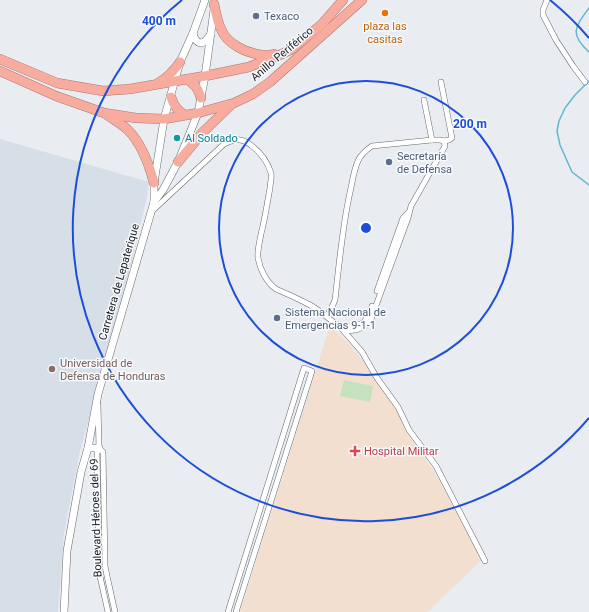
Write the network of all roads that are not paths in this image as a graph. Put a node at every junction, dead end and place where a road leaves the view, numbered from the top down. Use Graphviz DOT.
graph roads {
  1 [pos="205,0"];
  2 [pos="343,0"];
  3 [pos="362,0"];
  4 [pos="547,0"];
  5 [pos="214,2"];
  6 [pos="193,33"];
  7 [pos="211,33"];
  8 [pos="282,54"];
  9 [pos="0,59"];
  10 [pos="180,62"];
  11 [pos="0,71"];
  12 [pos="205,76"];
  13 [pos="186,79"];
  14 [pos="175,81"];
  15 [pos="440,82"];
  16 [pos="585,82"];
  17 [pos="150,86"];
  18 [pos="171,97"];
  19 [pos="201,98"];
  20 [pos="424,100"];
  21 [pos="234,103"];
  22 [pos="104,113"];
  23 [pos="198,113"];
  24 [pos="185,115"];
  25 [pos="164,119"];
  26 [pos="432,140"];
  27 [pos="444,141"];
  28 [pos="178,162"];
  29 [pos="154,183"];
  30 [pos="154,202"];
  31 [pos="151,213"];
  32 [pos="327,316"];
  33 [pos="340,326"];
  34 [pos="98,394"];
  35 [pos="88,448"];
  36 [pos="99,448"];
  37 [pos="485,561"];
  38 [pos="64,612"];
  39 [pos="108,612"];
  40 [pos="115,612"];
  41 [pos="228,612"];
  42 [pos="236,612"];
  1 -- 6 [label="main road, Carretera de Lepaterique"];
  2 -- 8 [label="highway, Anillo Periférico"];
  3 -- 21 [label="highway, Anillo Periférico"];
  4 -- 16 [label="street"];
  5 -- 7 [label="main road, Carretera de Lepaterique"];
  5 -- 8 [label="highway"];
  6 -- 7 [label="main road"];
  6 -- 10 [label="main road, Carretera de Lepaterique"];
  7 -- 12 [label="main road, Carretera de Lepaterique"];
  8 -- 12 [label="highway, Anillo Periférico"];
  9 -- 17 [label="highway, Anillo Periférico"];
  10 -- 14 [label="main road, Carretera de Lepaterique"];
  10 -- 17 [label="highway"];
  11 -- 22 [label="highway, Anillo Periférico"];
  12 -- 13 [label="highway, Anillo Periférico"];
  12 -- 19 [label="main road, Carretera de Lepaterique"];
  13 -- 14 [label="highway, Anillo Periférico"];
  13 -- 19 [label="highway"];
  14 -- 17 [label="highway, Anillo Periférico"];
  14 -- 18 [label="main road, Carretera de Lepaterique"];
  15 -- 27 [label="street"];
  18 -- 24 [label="highway"];
  18 -- 25 [label="main road, Carretera de Lepaterique"];
  19 -- 23 [label="main road, Carretera de Lepaterique"];
  20 -- 26 [label="street"];
  21 -- 23 [label="highway, Anillo Periférico"];
  21 -- 28 [label="highway"];
  22 -- 25 [label="highway, Anillo Periférico"];
  22 -- 29 [label="highway"];
  23 -- 24 [label="highway, Anillo Periférico"];
  23 -- 28 [label="main road, Carretera de Lepaterique"];
  24 -- 25 [label="highway, Anillo Periférico"];
  25 -- 29 [label="main road, Carretera de Lepaterique"];
  26 -- 27 [label="street"];
  26 -- 32 [label="street"];
  27 -- 33 [label="street"];
  28 -- 30 [label="main road, Carretera de Lepaterique"];
  29 -- 30 [label="main road, Carretera de Lepaterique"];
  30 -- 31 [label="main road, Carretera de Lepaterique"];
  31 -- 32 [label="street"];
  31 -- 34 [label="main road, Carretera de Lepaterique"];
  32 -- 33 [label="street"];
  33 -- 37 [label="street"];
  34 -- 35 [label="main road, Carretera de Lepaterique"];
  34 -- 36 [label="street, Boulevard Héroes del 69"];
  35 -- 36 [label="main road"];
  35 -- 38 [label="main road, Carretera de Lepaterique"];
  36 -- 39 [label="street, Boulevard Héroes del 69"];
  36 -- 40 [label="street, Boulevard Héroes del 69"];
  41 -- 42 [label="street"];
}
